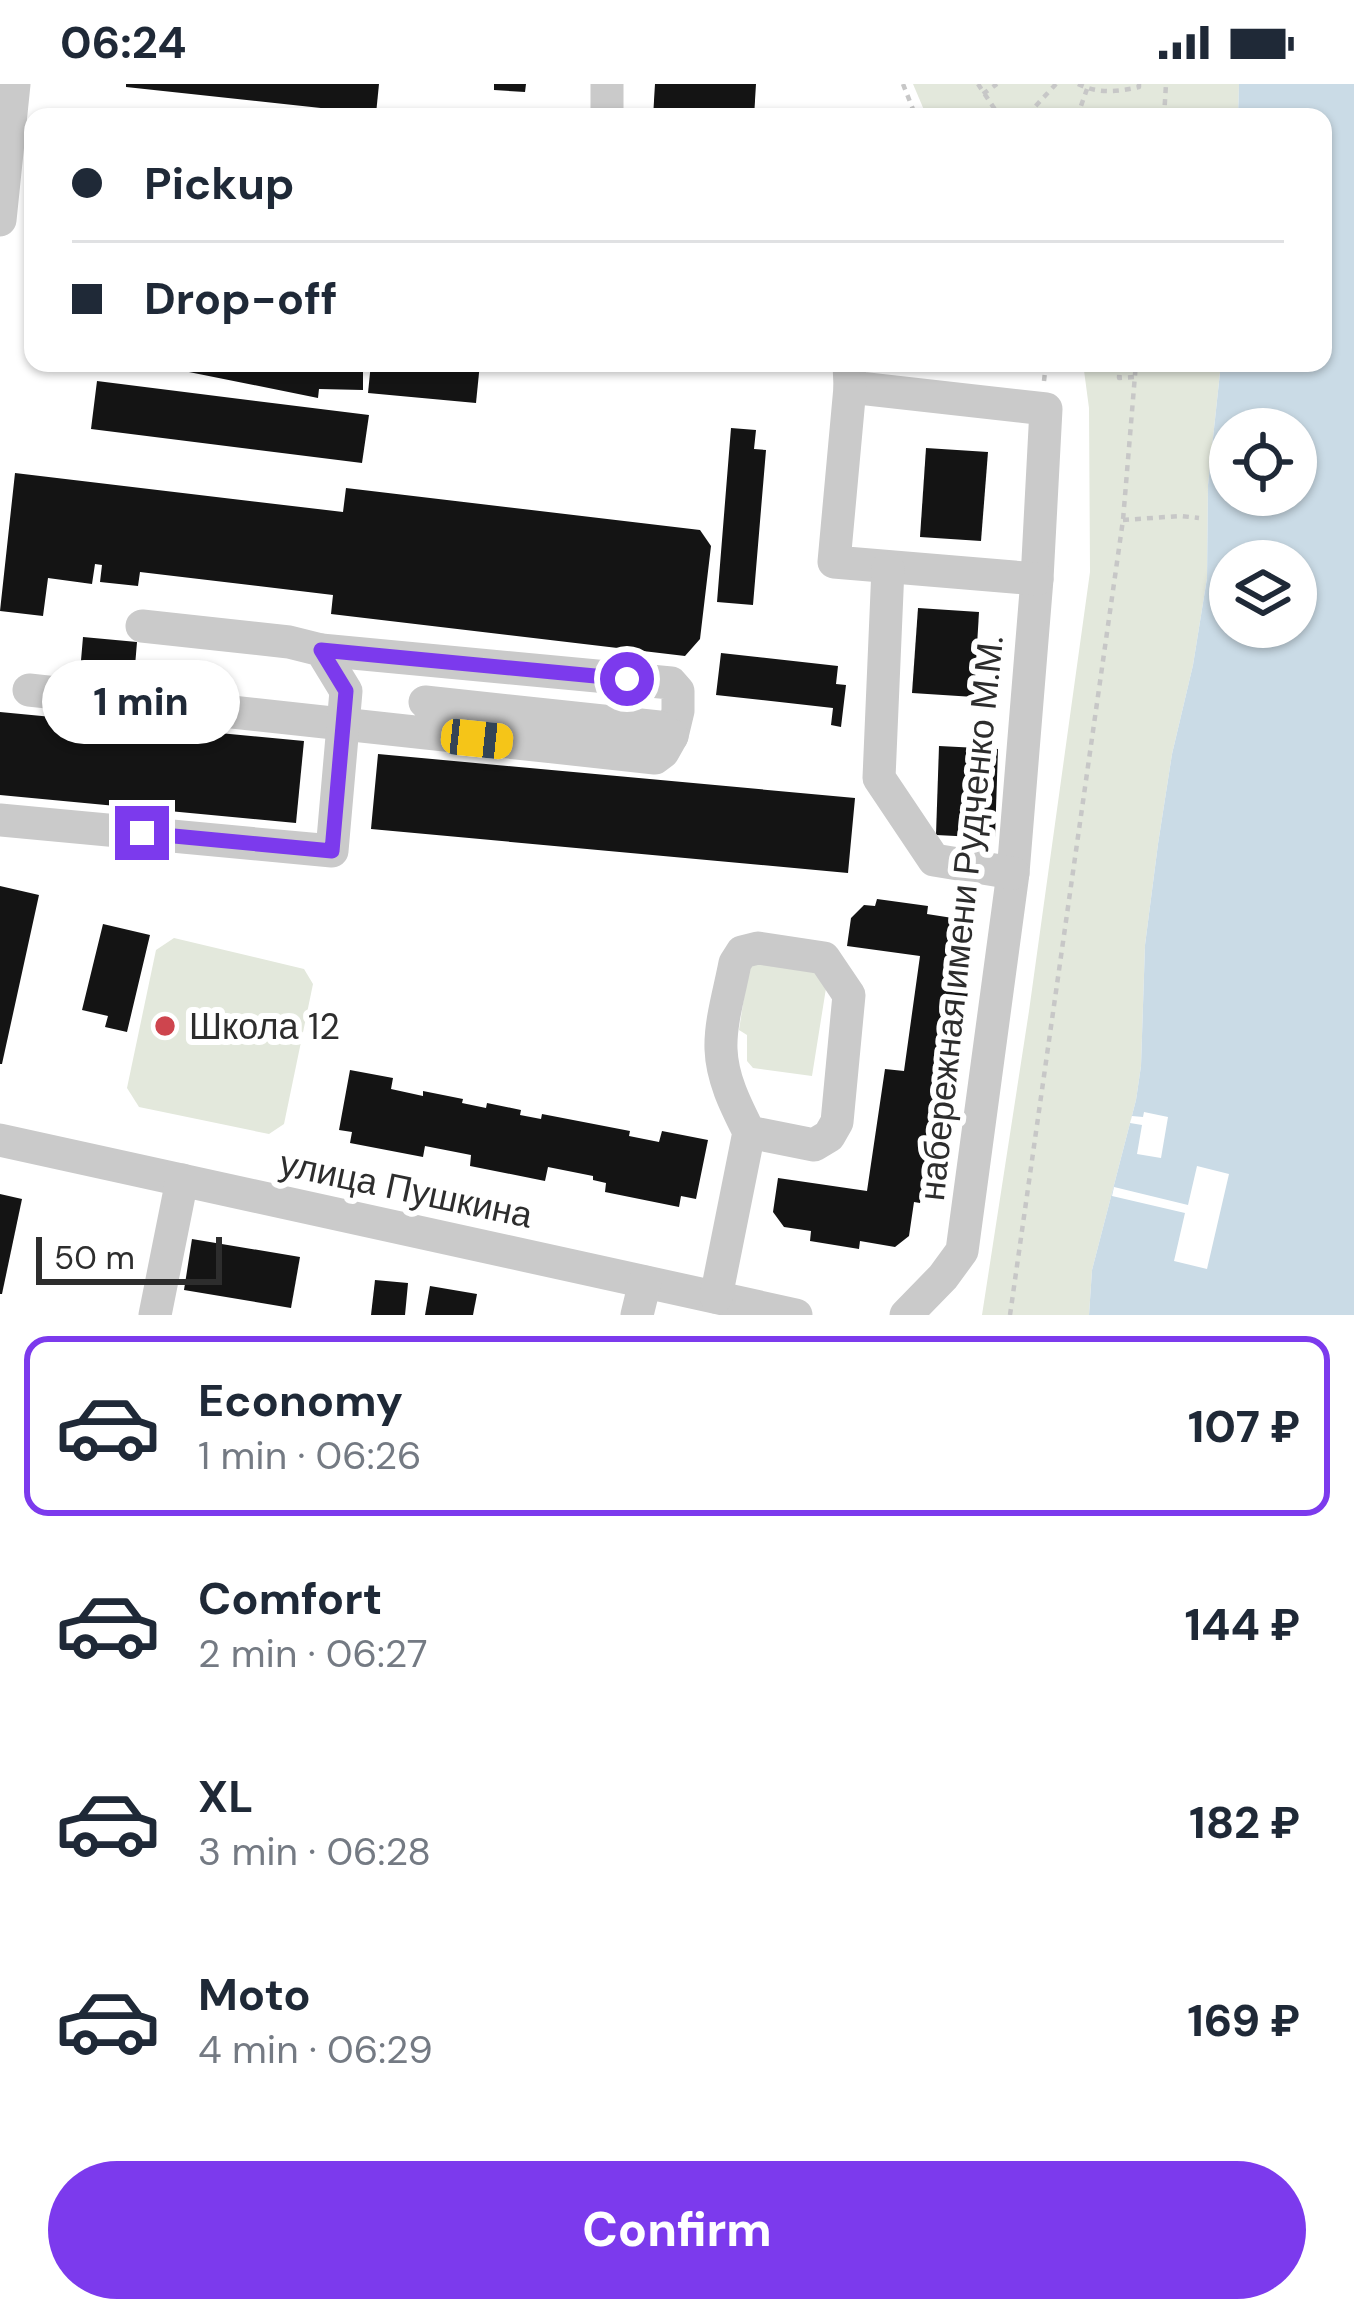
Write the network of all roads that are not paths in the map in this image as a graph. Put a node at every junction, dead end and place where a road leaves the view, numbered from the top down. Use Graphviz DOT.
graph roads {
  1 [pos="14,84"];
  2 [pos="0,220"];
  3 [pos="849,375"];
  4 [pos="888,568"];
  5 [pos="1037,579"];
  6 [pos="142,626"];
  7 [pos="321,650"];
  8 [pos="29,690"];
  9 [pos="425,702"];
  10 [pos="343,725"];
  11 [pos="672,736"];
  12 [pos="0,820"];
  13 [pos="1013,873"];
  14 [pos="749,1132"];
  15 [pos="0,1140"];
  16 [pos="182,1180"];
  17 [pos="716,1297"];
  18 [pos="641,1298"];
  19 [pos="155,1315"];
  20 [pos="796,1315"];
  21 [pos="906,1315"];
  1 -- 2 [label="street"];
  3 -- 4 [label="street, набережная имени Рудченко М.М."];
  3 -- 5 [label="street, набережная имени Рудченко М.М."];
  4 -- 5 [label="street, набережная имени Рудченко М.М."];
  4 -- 13 [label="street"];
  5 -- 13 [label="street, набережная имени Рудченко М.М."];
  6 -- 7 [label="street"];
  7 -- 10 [label="street"];
  7 -- 11 [label="street"];
  8 -- 10 [label="street"];
  9 -- 11 [label="street"];
  10 -- 11 [label="street"];
  10 -- 12 [label="street"];
  13 -- 21 [label="street, набережная имени Рудченко М.М."];
  14 -- 14 [label="street"];
  14 -- 17 [label="street"];
  15 -- 16 [label="street, улица Пушкина"];
  16 -- 18 [label="street, улица Пушкина"];
  16 -- 19 [label="street"];
  17 -- 18 [label="street, улица Пушкина"];
  17 -- 20 [label="street, улица Пушкина"];
}
